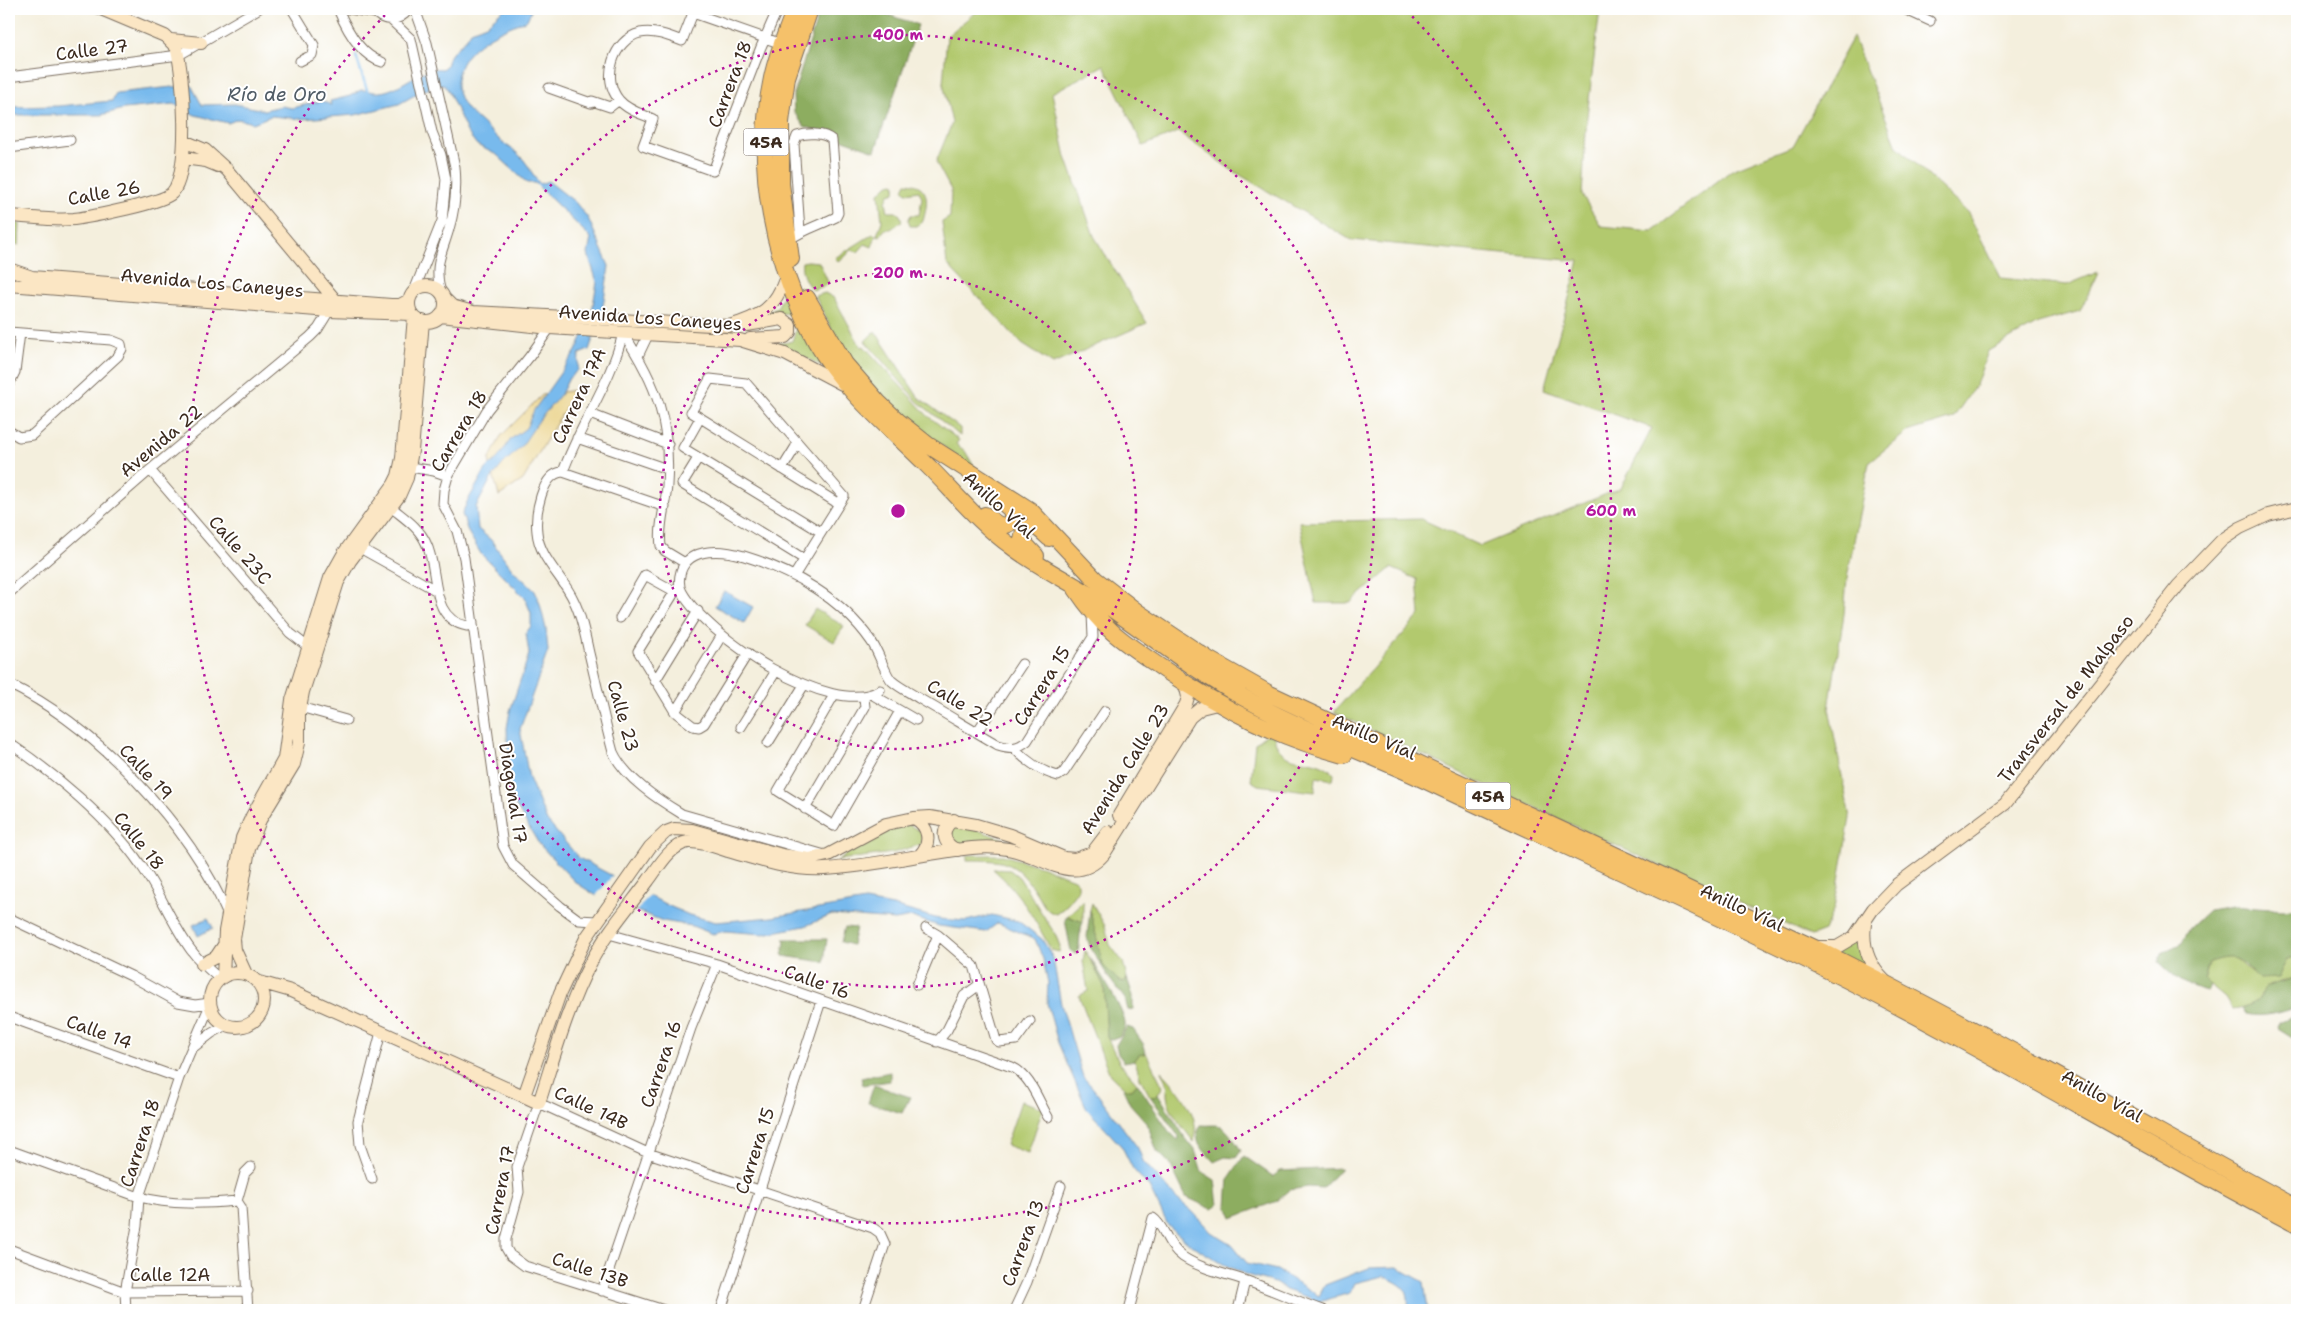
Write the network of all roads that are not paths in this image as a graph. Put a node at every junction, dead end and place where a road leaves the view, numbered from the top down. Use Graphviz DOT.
graph roads {
  1 [pos="101,9"];
  2 [pos="258,9"];
  3 [pos="292,9"];
  4 [pos="338,9"];
  5 [pos="349,9"];
  6 [pos="408,9"];
  7 [pos="415,9"];
  8 [pos="778,9"];
  9 [pos="795,9"];
  10 [pos="810,9"];
  11 [pos="1904,9"];
  12 [pos="374,11"];
  13 [pos="121,13"];
  14 [pos="391,20"];
  15 [pos="1930,21"];
  16 [pos="765,39"];
  17 [pos="171,40"];
  18 [pos="201,43"];
  19 [pos="782,44"];
  20 [pos="179,59"];
  21 [pos="300,61"];
  22 [pos="382,62"];
  23 [pos="9,77"];
  24 [pos="549,88"];
  25 [pos="619,100"];
  26 [pos="184,136"];
  27 [pos="70,140"];
  28 [pos="9,148"];
  29 [pos="183,158"];
  30 [pos="227,170"];
  31 [pos="9,216"];
  32 [pos="794,236"];
  33 [pos="9,270"];
  34 [pos="786,277"];
  35 [pos="9,284"];
  36 [pos="412,295"];
  37 [pos="443,296"];
  38 [pos="332,306"];
  39 [pos="440,316"];
  40 [pos="416,317"];
  41 [pos="560,325"];
  42 [pos="605,326"];
  43 [pos="729,326"];
  44 [pos="9,332"];
  45 [pos="20,333"];
  46 [pos="623,333"];
  47 [pos="648,335"];
  48 [pos="740,340"];
  49 [pos="638,356"];
  50 [pos="9,384"];
  51 [pos="848,388"];
  52 [pos="590,414"];
  53 [pos="700,418"];
  54 [pos="9,431"];
  55 [pos="577,438"];
  56 [pos="798,443"];
  57 [pos="668,444"];
  58 [pos="698,458"];
  59 [pos="410,467"];
  60 [pos="963,468"];
  61 [pos="667,469"];
  62 [pos="782,469"];
  63 [pos="150,470"];
  64 [pos="563,472"];
  65 [pos="448,476"];
  66 [pos="947,487"];
  67 [pos="666,494"];
  68 [pos="646,500"];
  69 [pos="839,504"];
  70 [pos="391,507"];
  71 [pos="665,507"];
  72 [pos="2297,508"];
  73 [pos="821,532"];
  74 [pos="360,548"];
  75 [pos="1078,558"];
  76 [pos="804,559"];
  77 [pos="685,563"];
  78 [pos="794,576"];
  79 [pos="1067,580"];
  80 [pos="677,588"];
  81 [pos="437,591"];
  82 [pos="9,593"];
  83 [pos="698,611"];
  84 [pos="1092,612"];
  85 [pos="620,618"];
  86 [pos="473,622"];
  87 [pos="722,635"];
  88 [pos="1093,637"];
  89 [pos="1116,637"];
  90 [pos="308,647"];
  91 [pos="748,653"];
  92 [pos="1022,664"];
  93 [pos="776,671"];
  94 [pos="655,681"];
  95 [pos="9,684"];
  96 [pos="1185,684"];
  97 [pos="804,685"];
  98 [pos="873,694"];
  99 [pos="834,695"];
  100 [pos="1217,704"];
  101 [pos="300,707"];
  102 [pos="900,711"];
  103 [pos="1105,711"];
  104 [pos="674,712"];
  105 [pos="346,720"];
  106 [pos="916,720"];
  107 [pos="741,727"];
  108 [pos="977,732"];
  109 [pos="9,743"];
  110 [pos="768,744"];
  111 [pos="1015,748"];
  112 [pos="1394,766"];
  113 [pos="805,809"];
  114 [pos="914,818"];
  115 [pos="954,820"];
  116 [pos="958,850"];
  117 [pos="828,855"];
  118 [pos="920,855"];
  119 [pos="227,913"];
  120 [pos="599,917"];
  121 [pos="9,918"];
  122 [pos="1865,921"];
  123 [pos="926,928"];
  124 [pos="609,934"];
  125 [pos="938,934"];
  126 [pos="224,945"];
  127 [pos="1813,947"];
  128 [pos="202,964"];
  129 [pos="717,964"];
  130 [pos="222,978"];
  131 [pos="251,978"];
  132 [pos="979,984"];
  133 [pos="917,985"];
  134 [pos="1893,986"];
  135 [pos="291,991"];
  136 [pos="821,1001"];
  137 [pos="264,1003"];
  138 [pos="210,1004"];
  139 [pos="9,1017"];
  140 [pos="1030,1022"];
  141 [pos="227,1025"];
  142 [pos="381,1032"];
  143 [pos="936,1042"];
  144 [pos="192,1048"];
  145 [pos="179,1078"];
  146 [pos="524,1096"];
  147 [pos="539,1103"];
  148 [pos="1048,1117"];
  149 [pos="9,1150"];
  150 [pos="648,1153"];
  151 [pos="251,1167"];
  152 [pos="372,1179"];
  153 [pos="1061,1186"];
  154 [pos="760,1190"];
  155 [pos="139,1197"];
  156 [pos="237,1202"];
  157 [pos="2297,1208"];
  158 [pos="2297,1226"];
  159 [pos="9,1249"];
  160 [pos="510,1255"];
  161 [pos="1246,1281"];
  162 [pos="248,1291"];
  163 [pos="602,1291"];
  164 [pos="125,1292"];
  165 [pos="126,1310"];
  166 [pos="248,1310"];
  167 [pos="664,1310"];
  168 [pos="721,1310"];
  169 [pos="863,1310"];
  170 [pos="1014,1310"];
  171 [pos="1129,1310"];
  172 [pos="1238,1310"];
  173 [pos="1322,1310"];
  1 -- 13 [label="street"];
  2 -- 18 [label="street"];
  3 -- 21 [label="street"];
  4 -- 22 [label="street"];
  5 -- 12 [label="street"];
  6 -- 14 [label="street"];
  7 -- 37 [label="street"];
  8 -- 16 [label="street, Carrera 18"];
  9 -- 19 [label="highway, Anillo Víal / 45A"];
  10 -- 32 [label="highway, Anillo Víal / 45A"];
  11 -- 15 [label="street"];
  12 -- 14 [label="street"];
  13 -- 17 [label="street"];
  14 -- 36 [label="street"];
  16 -- 19 [label="street"];
  16 -- 25 [label="street"];
  16 -- 25 [label="street, Carrera 18"];
  17 -- 18 [label="street"];
  17 -- 20 [label="street"];
  18 -- 20 [label="street"];
  19 -- 34 [label="highway, Anillo Víal / 45A"];
  20 -- 23 [label="street, Calle 27"];
  20 -- 26 [label="street"];
  24 -- 25 [label="street"];
  26 -- 29 [label="street"];
  26 -- 30 [label="street"];
  27 -- 28 [label="street"];
  29 -- 30 [label="street"];
  29 -- 31 [label="street, Calle 26"];
  30 -- 38 [label="street"];
  32 -- 32 [label="street"];
  32 -- 60 [label="highway, Anillo Víal / 45A"];
  33 -- 38 [label="street, Avenida Los Caneyes"];
  34 -- 43 [label="street, Avenida Los Caneyes"];
  34 -- 51 [label="highway, Anillo Víal / 45A"];
  35 -- 38 [label="street, Avenida Los Caneyes"];
  36 -- 37 [label="street"];
  36 -- 38 [label="street, Avenida Los Caneyes"];
  36 -- 40 [label="street"];
  37 -- 39 [label="street"];
  37 -- 41 [label="street, Avenida Los Caneyes"];
  38 -- 40 [label="street, Avenida Los Caneyes"];
  38 -- 63 [label="street, Avenida 22"];
  39 -- 40 [label="street"];
  39 -- 41 [label="street, Avenida Los Caneyes"];
  40 -- 59 [label="street"];
  40 -- 90 [label="street"];
  41 -- 42 [label="street, Avenida Los Caneyes"];
  41 -- 65 [label="street, Carrera 18"];
  42 -- 43 [label="street, Avenida Los Caneyes"];
  42 -- 46 [label="street, Avenida Los Caneyes"];
  43 -- 48 [label="street"];
  44 -- 45 [label="street"];
  45 -- 50 [label="street"];
  45 -- 54 [label="street"];
  46 -- 47 [label="street, Avenida Los Caneyes"];
  46 -- 49 [label="street"];
  46 -- 52 [label="street, Carrera 17A"];
  47 -- 48 [label="street, Avenida Los Caneyes"];
  47 -- 49 [label="street"];
  48 -- 51 [label="street, Avenida Los Caneyes"];
  49 -- 57 [label="street"];
  51 -- 66 [label="highway, Anillo Víal / 45A"];
  52 -- 55 [label="street, Carrera 17A"];
  52 -- 57 [label="street"];
  53 -- 56 [label="street"];
  53 -- 58 [label="street"];
  53 -- 62 [label="street"];
  55 -- 61 [label="street"];
  55 -- 64 [label="street, Carrera 17A"];
  56 -- 62 [label="street"];
  56 -- 69 [label="street"];
  57 -- 61 [label="street"];
  58 -- 73 [label="street"];
  58 -- 76 [label="street"];
  59 -- 65 [label="street"];
  59 -- 70 [label="street"];
  60 -- 66 [label="highway"];
  60 -- 75 [label="highway, Anillo Víal / 45A"];
  61 -- 67 [label="street"];
  62 -- 69 [label="street"];
  63 -- 82 [label="street, Avenida 22"];
  63 -- 90 [label="street, Calle 23C"];
  64 -- 68 [label="street"];
  64 -- 117 [label="street, Calle 23"];
  65 -- 86 [label="street, Carrera 18"];
  66 -- 79 [label="highway, Anillo Víal / 45A"];
  67 -- 68 [label="street"];
  67 -- 71 [label="street"];
  68 -- 71 [label="street"];
  69 -- 73 [label="street"];
  70 -- 74 [label="street"];
  70 -- 81 [label="street"];
  71 -- 77 [label="street"];
  72 -- 122 [label="street, Transversal de Malpaso"];
  73 -- 76 [label="street"];
  74 -- 81 [label="street"];
  74 -- 101 [label="street"];
  75 -- 79 [label="highway"];
  75 -- 127 [label="highway, Anillo Víal / 45A"];
  76 -- 78 [label="street"];
  77 -- 78 [label="street"];
  77 -- 80 [label="street"];
  78 -- 108 [label="street, Calle 22"];
  79 -- 84 [label="highway"];
  79 -- 112 [label="highway, Anillo Víal / 45A"];
  80 -- 83 [label="street"];
  80 -- 85 [label="street"];
  80 -- 94 [label="street"];
  81 -- 86 [label="street"];
  83 -- 87 [label="street"];
  83 -- 94 [label="street"];
  84 -- 88 [label="street, Carrera 15"];
  84 -- 89 [label="highway"];
  86 -- 120 [label="street, Diagonal 17"];
  87 -- 91 [label="street"];
  87 -- 104 [label="street"];
  88 -- 89 [label="street, Carrera 15"];
  88 -- 111 [label="street, Carrera 15"];
  89 -- 96 [label="highway"];
  90 -- 119 [label="street"];
  91 -- 93 [label="street"];
  91 -- 104 [label="street"];
  92 -- 108 [label="street"];
  93 -- 97 [label="street"];
  93 -- 107 [label="street"];
  94 -- 104 [label="street"];
  95 -- 119 [label="street, Calle 19"];
  96 -- 100 [label="highway"];
  96 -- 115 [label="street, Avenida Calle 23"];
  97 -- 99 [label="street"];
  97 -- 110 [label="street"];
  98 -- 99 [label="street"];
  98 -- 102 [label="street"];
  98 -- 113 [label="street"];
  99 -- 113 [label="street"];
  100 -- 112 [label="highway"];
  100 -- 116 [label="street, Avenida Calle 23"];
  101 -- 105 [label="street"];
  101 -- 131 [label="street"];
  102 -- 106 [label="street"];
  102 -- 113 [label="street"];
  103 -- 111 [label="street"];
  108 -- 111 [label="street, Calle 22"];
  109 -- 128 [label="street, Calle 18"];
  112 -- 158 [label="highway, Anillo Víal / 45A"];
  114 -- 115 [label="street, Avenida Calle 23"];
  114 -- 117 [label="street, Avenida Calle 23"];
  114 -- 118 [label="street"];
  115 -- 116 [label="street"];
  116 -- 118 [label="street, Avenida Calle 23"];
  117 -- 120 [label="street, Avenida Calle 23"];
  118 -- 124 [label="street, Avenida Calle 23"];
  119 -- 126 [label="street"];
  120 -- 146 [label="street, Avenida Calle 23"];
  121 -- 138 [label="street"];
  122 -- 127 [label="street, Transversal de Malpaso"];
  122 -- 134 [label="street"];
  123 -- 125 [label="street"];
  124 -- 129 [label="street, Calle 16"];
  124 -- 147 [label="street, Avenida Calle 23"];
  125 -- 132 [label="street"];
  125 -- 133 [label="street"];
  126 -- 128 [label="street"];
  126 -- 130 [label="street"];
  127 -- 134 [label="highway, Anillo Víal / 45A"];
  128 -- 130 [label="street, Calle 18"];
  129 -- 136 [label="street, Calle 16"];
  129 -- 150 [label="street, Carrera 16"];
  130 -- 131 [label="street"];
  130 -- 138 [label="street"];
  131 -- 135 [label="street, Calle 14B"];
  131 -- 137 [label="street"];
  132 -- 140 [label="street"];
  132 -- 143 [label="street"];
  134 -- 157 [label="highway, Anillo Víal / 45A"];
  135 -- 137 [label="street"];
  135 -- 142 [label="street, Calle 14B"];
  136 -- 143 [label="street, Calle 16"];
  136 -- 154 [label="street, Carrera 15"];
  137 -- 141 [label="street"];
  138 -- 141 [label="street"];
  138 -- 144 [label="street, Carrera 18"];
  139 -- 145 [label="street, Calle 14"];
  141 -- 144 [label="street, Carrera 18"];
  142 -- 146 [label="street, Calle 14B"];
  142 -- 152 [label="street"];
  143 -- 148 [label="street, Calle 16"];
  144 -- 145 [label="street, Carrera 18"];
  145 -- 155 [label="street, Carrera 18"];
  146 -- 147 [label="street, Calle 14B"];
  147 -- 150 [label="street, Calle 14B"];
  147 -- 160 [label="street, Carrera 17"];
  149 -- 155 [label="street"];
  150 -- 154 [label="street, Calle 14B"];
  150 -- 163 [label="street, Carrera 16"];
  151 -- 156 [label="street"];
  153 -- 170 [label="street, Carrera 13"];
  154 -- 168 [label="street, Carrera 15"];
  154 -- 169 [label="street, Calle 14B"];
  155 -- 156 [label="street"];
  155 -- 164 [label="street, Carrera 18"];
  156 -- 162 [label="street"];
  159 -- 164 [label="street, Calle 12A"];
  160 -- 163 [label="street, Calle 13B"];
  161 -- 171 [label="street"];
  161 -- 172 [label="street"];
  161 -- 173 [label="street"];
  162 -- 164 [label="street, Calle 12A"];
  162 -- 166 [label="street"];
  163 -- 167 [label="street, Calle 13B"];
  164 -- 165 [label="street, Carrera 18"];
}
